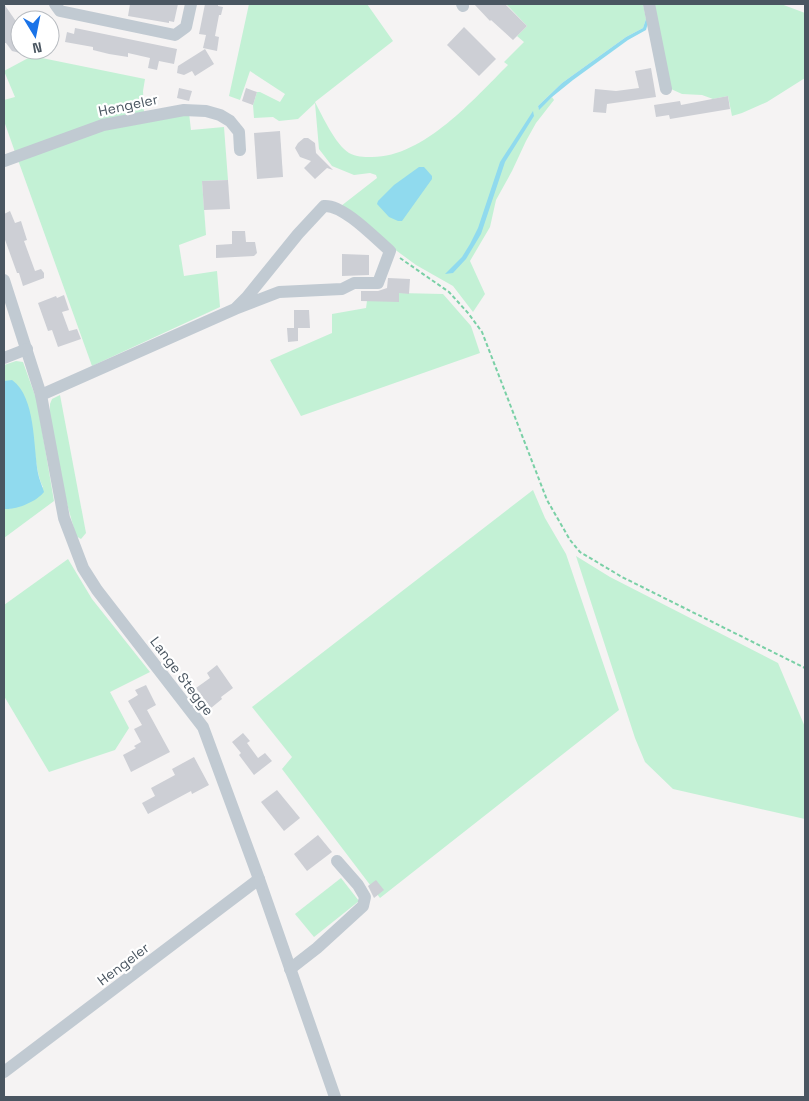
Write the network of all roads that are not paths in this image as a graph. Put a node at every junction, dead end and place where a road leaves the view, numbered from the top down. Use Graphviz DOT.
graph roads {
  1 [pos="55,4"];
  2 [pos="191,4"];
  3 [pos="649,4"];
  4 [pos="666,89"];
  5 [pos="240,150"];
  6 [pos="4,160"];
  7 [pos="4,280"];
  8 [pos="235,309"];
  9 [pos="27,349"];
  10 [pos="4,358"];
  11 [pos="41,395"];
  12 [pos="337,861"];
  13 [pos="259,879"];
  14 [pos="290,969"];
  15 [pos="4,1072"];
  16 [pos="334,1097"];
  1 -- 2 [label="street"];
  3 -- 4 [label="street"];
  5 -- 6 [label="street, Hengeler"];
  7 -- 9 [label="street, Lange Stegge"];
  8 -- 8 [label="street"];
  8 -- 11 [label="street"];
  9 -- 10 [label="street"];
  9 -- 11 [label="street, Lange Stegge"];
  11 -- 13 [label="street, Lange Stegge"];
  12 -- 14 [label="street"];
  13 -- 14 [label="street, Lange Stegge"];
  13 -- 15 [label="street, Hengeler"];
  14 -- 16 [label="street, Lange Stegge"];
}
